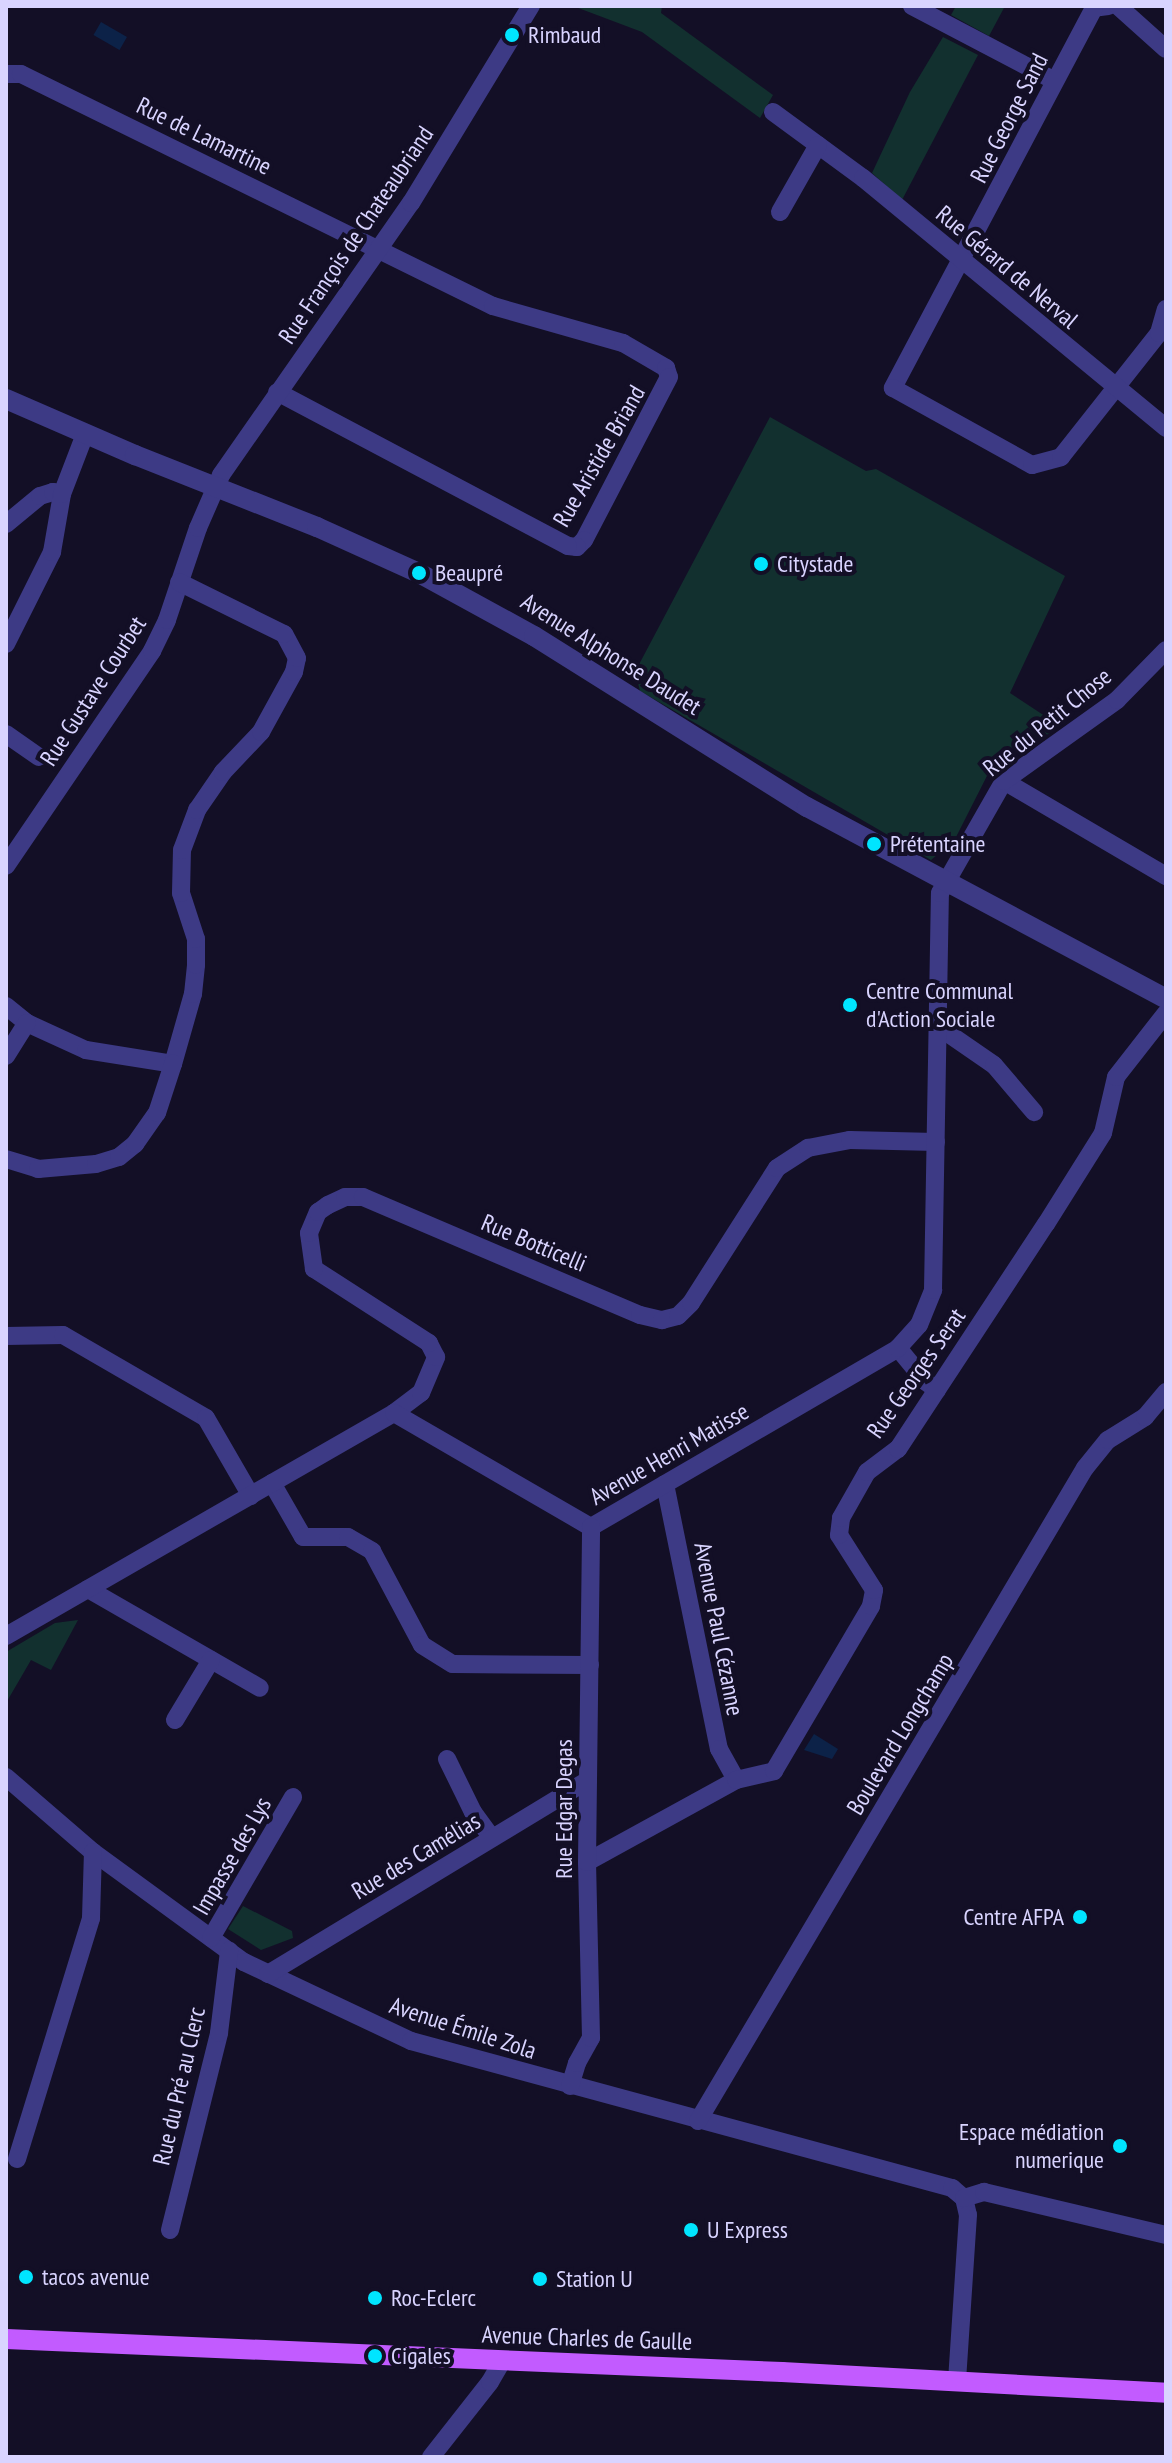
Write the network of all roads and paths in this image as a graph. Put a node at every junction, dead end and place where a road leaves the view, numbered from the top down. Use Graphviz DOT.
graph roads {
  1 [pos="531,6"];
  2 [pos="912,6"];
  3 [pos="1108,6"];
  4 [pos="1118,6"];
  5 [pos="1166,49"];
  6 [pos="6,74"];
  7 [pos="1055,81"];
  8 [pos="773,112"];
  9 [pos="818,145"];
  10 [pos="780,212"];
  11 [pos="380,247"];
  12 [pos="962,263"];
  13 [pos="1166,309"];
  14 [pos="1116,387"];
  15 [pos="277,392"];
  16 [pos="6,399"];
  17 [pos="1166,428"];
  18 [pos="85,434"];
  19 [pos="214,487"];
  20 [pos="62,494"];
  21 [pos="6,524"];
  22 [pos="179,582"];
  23 [pos="6,644"];
  24 [pos="1166,650"];
  25 [pos="6,734"];
  26 [pos="39,757"];
  27 [pos="1004,781"];
  28 [pos="6,866"];
  29 [pos="1166,876"];
  30 [pos="947,881"];
  31 [pos="1166,999"];
  32 [pos="6,1006"];
  33 [pos="1166,1013"];
  34 [pos="27,1023"];
  35 [pos="936,1025"];
  36 [pos="6,1056"];
  37 [pos="173,1064"];
  38 [pos="1034,1112"];
  39 [pos="936,1142"];
  40 [pos="6,1159"];
  41 [pos="6,1336"];
  42 [pos="898,1348"];
  43 [pos="937,1390"];
  44 [pos="1166,1392"];
  45 [pos="394,1413"];
  46 [pos="272,1483"];
  47 [pos="665,1484"];
  48 [pos="251,1496"];
  49 [pos="591,1527"];
  50 [pos="88,1589"];
  51 [pos="6,1636"];
  52 [pos="211,1660"];
  53 [pos="590,1665"];
  54 [pos="260,1688"];
  55 [pos="175,1720"];
  56 [pos="447,1759"];
  57 [pos="6,1777"];
  58 [pos="588,1780"];
  59 [pos="736,1780"];
  60 [pos="293,1797"];
  61 [pos="492,1838"];
  62 [pos="93,1852"];
  63 [pos="587,1862"];
  64 [pos="211,1938"];
  65 [pos="229,1951"];
  66 [pos="268,1974"];
  67 [pos="570,2086"];
  68 [pos="698,2121"];
  69 [pos="17,2159"];
  70 [pos="964,2198"];
  71 [pos="170,2230"];
  72 [pos="1166,2235"];
  73 [pos="6,2339"];
  74 [pos="502,2361"];
  75 [pos="957,2382"];
  76 [pos="1166,2393"];
  77 [pos="431,2457"];
  1 -- 11 [label="street, Rue François de Chateaubriand"];
  2 -- 7 [label="street"];
  3 -- 7 [label="street, Rue George Sand"];
  4 -- 5 [label="street"];
  6 -- 11 [label="street, Rue de Lamartine"];
  7 -- 12 [label="street, Rue George Sand"];
  8 -- 9 [label="street, Rue Gérard de Nerval"];
  9 -- 10 [label="street"];
  9 -- 12 [label="street, Rue Gérard de Nerval"];
  11 -- 15 [label="street, Rue François de Chateaubriand"];
  11 -- 15 [label="street, Rue Aristide Briand"];
  12 -- 14 [label="street, Rue Gérard de Nerval"];
  12 -- 14 [label="street, Rue George Sand"];
  13 -- 14 [label="street"];
  14 -- 17 [label="street, Rue Gérard de Nerval"];
  15 -- 19 [label="street, Rue François de Chateaubriand"];
  16 -- 18 [label="street, Avenue Alphonse Daudet"];
  18 -- 19 [label="street, Avenue Alphonse Daudet"];
  18 -- 20 [label="street"];
  19 -- 22 [label="street, Rue Gustave Courbet"];
  19 -- 30 [label="street, Avenue Alphonse Daudet"];
  20 -- 21 [label="street"];
  20 -- 23 [label="street"];
  22 -- 28 [label="street, Rue Gustave Courbet"];
  22 -- 37 [label="street"];
  24 -- 27 [label="street, Rue du Petit Chose"];
  25 -- 26 [label="street"];
  27 -- 29 [label="street"];
  27 -- 30 [label="street, Rue du Petit Chose"];
  30 -- 31 [label="street, Avenue Alphonse Daudet"];
  30 -- 35 [label="street, Avenue Henri Matisse"];
  32 -- 34 [label="street"];
  33 -- 43 [label="street, Rue Georges Serat"];
  34 -- 36 [label="street"];
  34 -- 37 [label="street"];
  35 -- 38 [label="street"];
  35 -- 39 [label="street, Avenue Henri Matisse"];
  37 -- 40 [label="street"];
  39 -- 42 [label="street, Avenue Henri Matisse"];
  39 -- 45 [label="street, Rue Botticelli"];
  41 -- 48 [label="street"];
  42 -- 43 [label="street"];
  42 -- 47 [label="street, Avenue Henri Matisse"];
  43 -- 59 [label="street, Rue Georges Serat"];
  44 -- 68 [label="street, Boulevard Longchamp"];
  45 -- 46 [label="street"];
  45 -- 49 [label="street, Avenue Henri Matisse"];
  46 -- 48 [label="street"];
  46 -- 53 [label="street"];
  47 -- 49 [label="street, Avenue Henri Matisse"];
  47 -- 59 [label="street, Avenue Paul Cézanne"];
  48 -- 50 [label="street"];
  49 -- 53 [label="street, Rue Edgar Degas"];
  50 -- 51 [label="street"];
  50 -- 52 [label="street"];
  52 -- 54 [label="street"];
  52 -- 55 [label="street"];
  53 -- 58 [label="street, Rue Edgar Degas"];
  56 -- 61 [label="street"];
  57 -- 62 [label="street, Avenue Émile Zola"];
  58 -- 61 [label="street, Rue des Camélias"];
  58 -- 63 [label="street, Rue Edgar Degas"];
  59 -- 63 [label="street, Rue Georges Serat"];
  60 -- 64 [label="street, Impasse des Lys"];
  61 -- 66 [label="street, Rue des Camélias"];
  62 -- 64 [label="street, Avenue Émile Zola"];
  62 -- 69 [label="street"];
  63 -- 67 [label="street, Rue Edgar Degas"];
  64 -- 65 [label="street, Avenue Émile Zola"];
  65 -- 66 [label="street, Avenue Émile Zola"];
  65 -- 71 [label="street, Rue du Pré au Clerc"];
  66 -- 67 [label="street, Avenue Émile Zola"];
  67 -- 68 [label="street, Avenue Émile Zola"];
  68 -- 70 [label="street, Avenue Émile Zola"];
  70 -- 72 [label="street, Avenue Émile Zola"];
  70 -- 75 [label="street"];
  73 -- 74 [label="main road, Avenue Charles de Gaulle"];
  74 -- 75 [label="main road, Avenue Charles de Gaulle"];
  74 -- 77 [label="street"];
  75 -- 76 [label="main road, Avenue Charles de Gaulle"];
}
